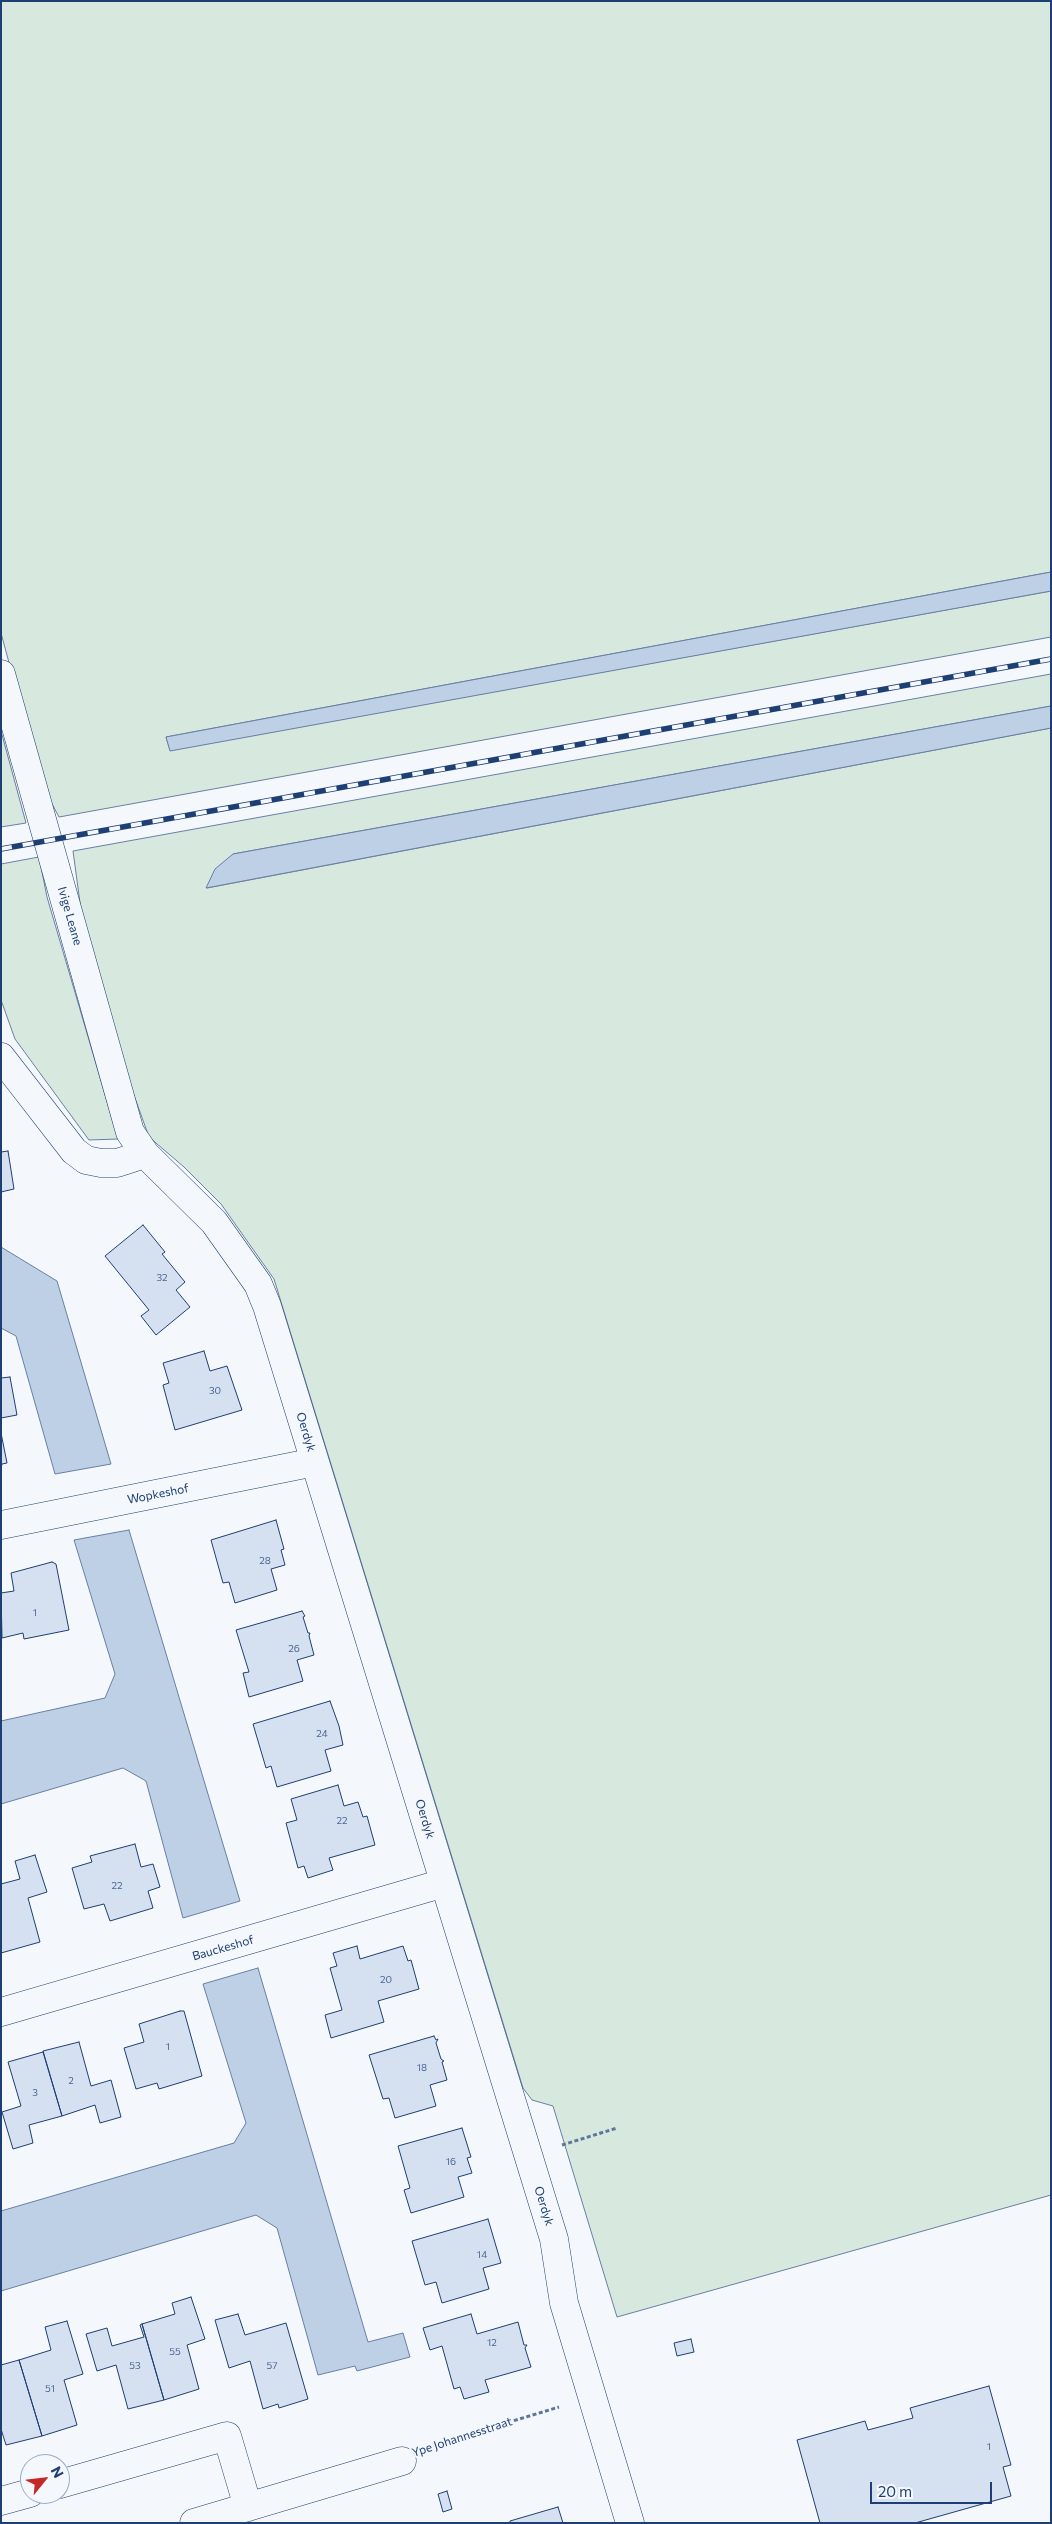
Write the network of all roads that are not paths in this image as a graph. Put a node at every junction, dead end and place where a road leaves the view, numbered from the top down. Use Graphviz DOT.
graph roads {
  1 [pos="1,674"];
  2 [pos="1,1057"];
  3 [pos="145,1154"];
  4 [pos="315,1462"];
  5 [pos="1,1525"];
  6 [pos="444,1883"];
  7 [pos="1,2012"];
  8 [pos="402,2461"];
  9 [pos="70,2481"];
  10 [pos="20,2496"];
  11 [pos="1,2501"];
  12 [pos="252,2512"];
  13 [pos="194,2523"];
  14 [pos="630,2523"];
  1 -- 3 [label="street, Ivige Leane"];
  2 -- 3 [label="street"];
  3 -- 4 [label="street, Oerdyk"];
  4 -- 5 [label="street, Wopkeshof"];
  4 -- 6 [label="street, Oerdyk"];
  6 -- 7 [label="street, Bauckeshof"];
  6 -- 14 [label="street, Oerdyk"];
  8 -- 12 [label="street, Ype Johannesstraat"];
  9 -- 12 [label="street"];
  10 -- 11 [label="street"];
  12 -- 13 [label="street, Ype Johannesstraat"];
}
